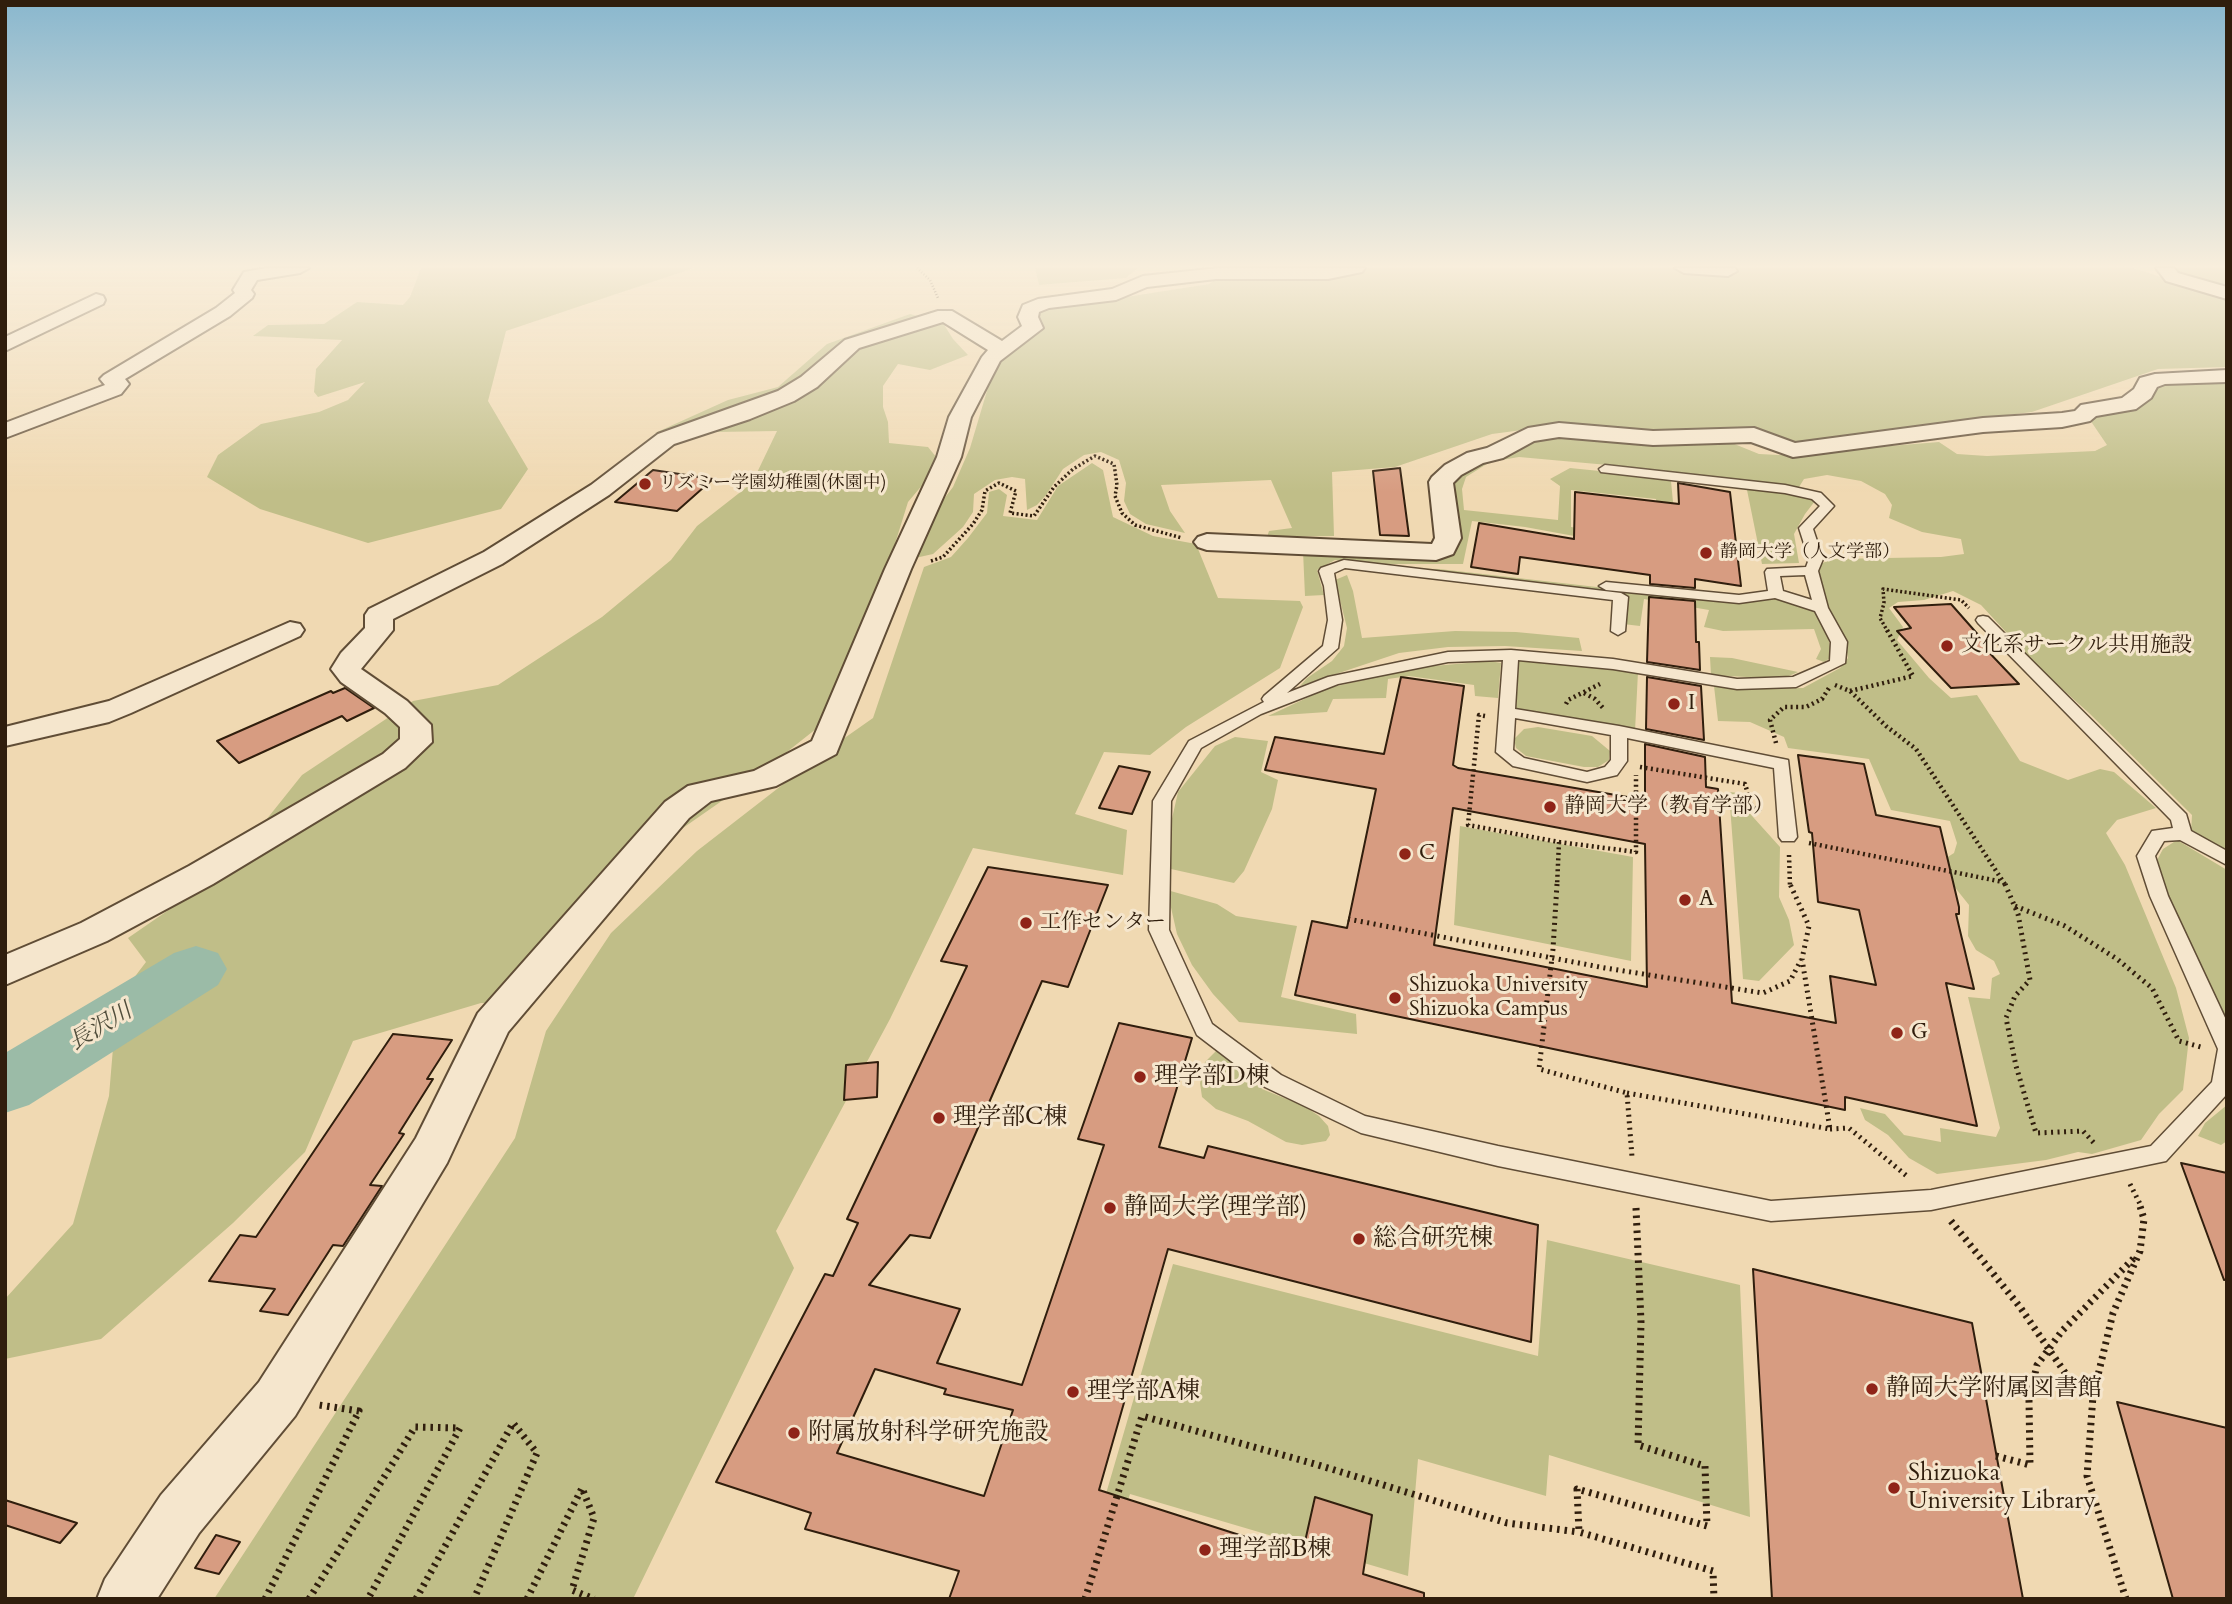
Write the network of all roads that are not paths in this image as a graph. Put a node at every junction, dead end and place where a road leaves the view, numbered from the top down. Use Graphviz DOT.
graph roads {
  1 [pos="171,343"];
  2 [pos="856,343"];
  3 [pos="991,343"];
  4 [pos="1012,343"];
  5 [pos="1001,349"];
  6 [pos="2227,376"];
  7 [pos="5,431"];
  8 [pos="1605,469"];
  9 [pos="1207,542"];
  10 [pos="1361,566"];
  11 [pos="1811,571"];
  12 [pos="1776,594"];
  13 [pos="1821,608"];
  14 [pos="1983,620"];
  15 [pos="290,631"];
  16 [pos="1618,631"];
  17 [pos="1511,655"];
  18 [pos="1255,711"];
  19 [pos="1507,716"];
  20 [pos="1619,730"];
  21 [pos="5,737"];
  22 [pos="2183,834"];
  23 [pos="1788,837"];
  24 [pos="2227,859"];
  25 [pos="5,971"];
  26 [pos="2217,1048"];
  27 [pos="2227,1053"];
  28 [pos="125,1599"];
  1 -- 7 [label="street"];
  2 -- 25 [label="street"];
  3 -- 5 [label="street"];
  4 -- 5 [label="street"];
  5 -- 28 [label="street"];
  6 -- 9 [label="street"];
  8 -- 11 [label="lane"];
  10 -- 12 [label="lane"];
  10 -- 16 [label="lane"];
  10 -- 18 [label="lane"];
  11 -- 12 [label="lane"];
  11 -- 13 [label="lane"];
  12 -- 13 [label="lane"];
  13 -- 17 [label="lane"];
  14 -- 22 [label="lane"];
  15 -- 21 [label="street"];
  17 -- 18 [label="lane"];
  17 -- 19 [label="lane"];
  18 -- 27 [label="lane"];
  19 -- 20 [label="lane"];
  19 -- 20 [label="lane"];
  20 -- 23 [label="lane"];
  22 -- 24 [label="lane"];
  22 -- 26 [label="lane"];
}
